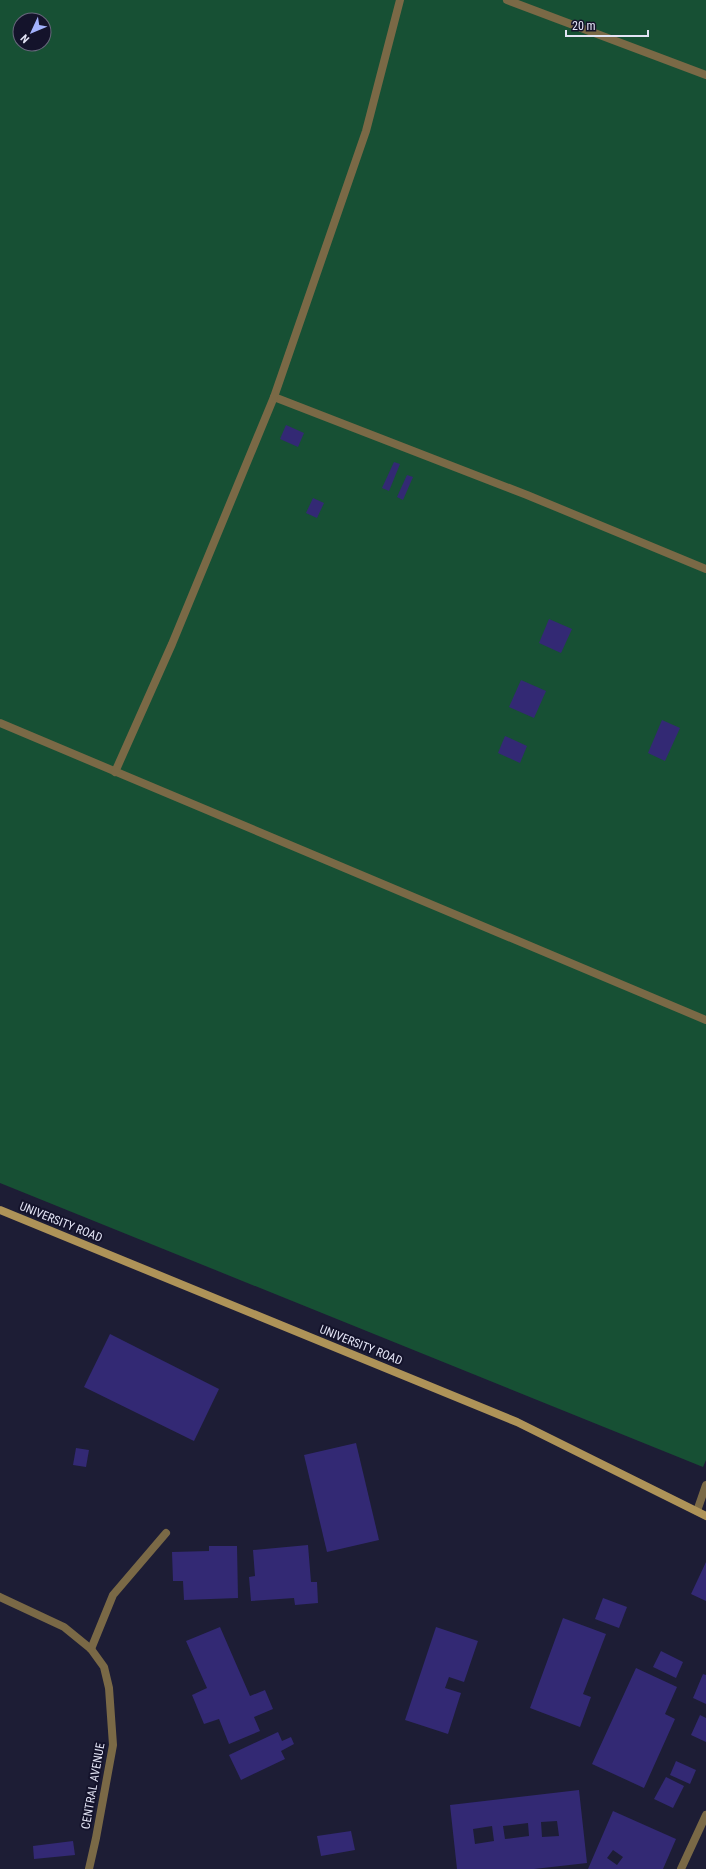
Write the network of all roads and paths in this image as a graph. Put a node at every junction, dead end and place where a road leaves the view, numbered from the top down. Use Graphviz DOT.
graph roads {
  1 [pos="400,0"];
  2 [pos="506,0"];
  3 [pos="706,76"];
  4 [pos="274,397"];
  5 [pos="706,569"];
  6 [pos="0,722"];
  7 [pos="115,772"];
  8 [pos="706,1020"];
  9 [pos="0,1210"];
  10 [pos="706,1485"];
  11 [pos="697,1510"];
  12 [pos="706,1516"];
  13 [pos="166,1533"];
  14 [pos="0,1597"];
  15 [pos="91,1649"];
  16 [pos="706,1815"];
  17 [pos="89,1869"];
  18 [pos="681,1869"];
  1 -- 4 [label="street"];
  2 -- 3 [label="street"];
  4 -- 5 [label="street"];
  4 -- 7 [label="street"];
  6 -- 7 [label="street"];
  7 -- 8 [label="street"];
  9 -- 11 [label="main road, UNIVERSITY ROAD"];
  10 -- 11 [label="street"];
  11 -- 12 [label="main road, UNIVERSITY ROAD"];
  13 -- 15 [label="street"];
  14 -- 15 [label="street, CENTRAL AVENUE"];
  15 -- 17 [label="street, CENTRAL AVENUE"];
  16 -- 18 [label="street"];
}
